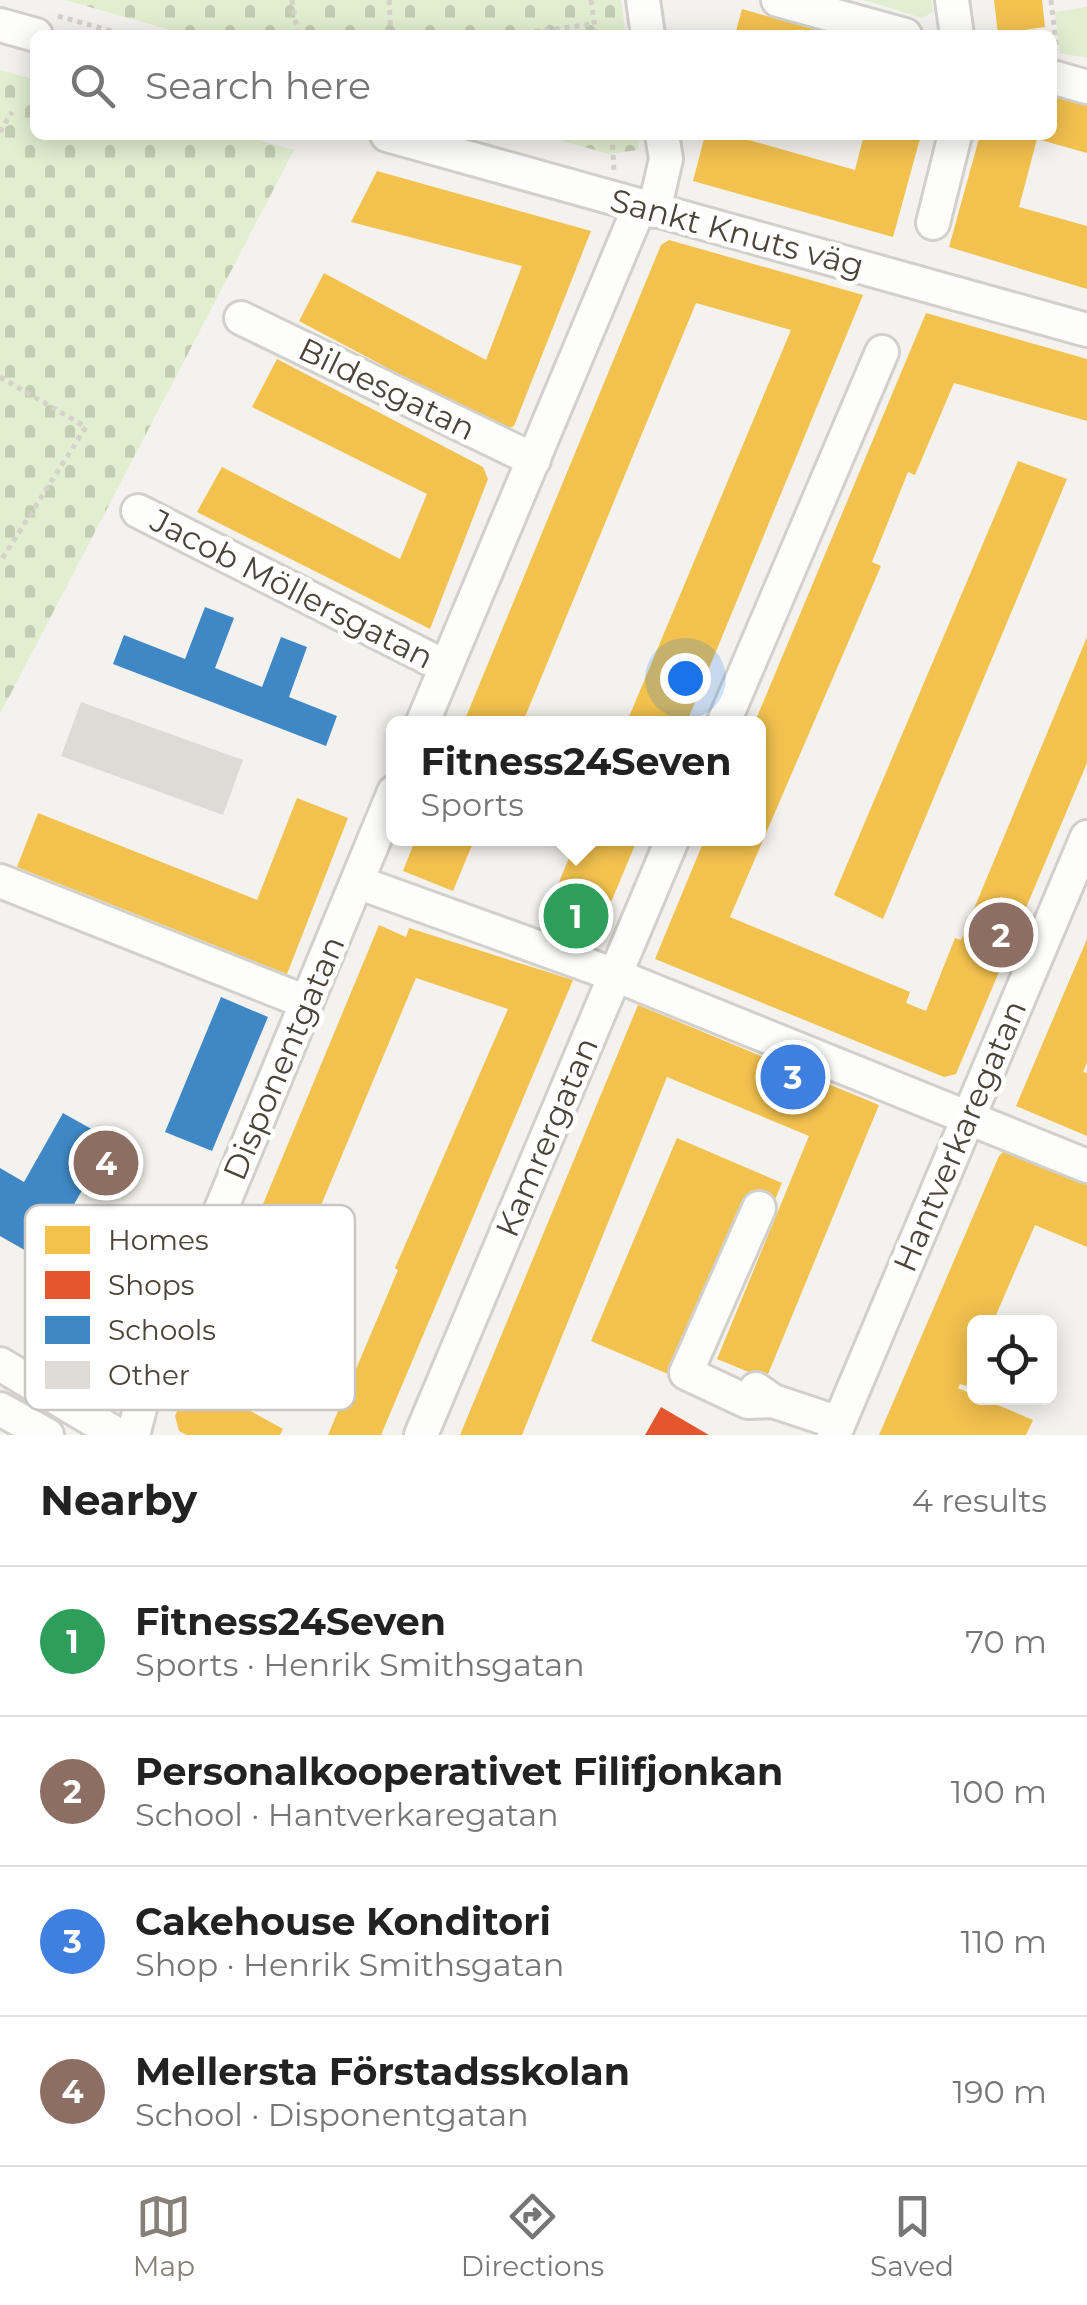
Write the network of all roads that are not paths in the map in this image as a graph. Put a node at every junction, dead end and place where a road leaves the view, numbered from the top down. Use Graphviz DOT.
graph roads {
  1 [pos="643,0"];
  2 [pos="778,0"];
  3 [pos="952,0"];
  4 [pos="0,25"];
  5 [pos="45,25"];
  6 [pos="647,30"];
  7 [pos="887,30"];
  8 [pos="956,30"];
  9 [pos="1057,69"];
  10 [pos="1087,88"];
  11 [pos="403,140"];
  12 [pos="663,140"];
  13 [pos="955,140"];
  14 [pos="646,210"];
  15 [pos="933,222"];
  16 [pos="241,318"];
  17 [pos="1087,330"];
  18 [pos="882,352"];
  19 [pos="534,460"];
  20 [pos="138,511"];
  21 [pos="446,666"];
  22 [pos="425,716"];
  23 [pos="726,716"];
  24 [pos="386,811"];
  25 [pos="1087,837"];
  26 [pos="671,846"];
  27 [pos="0,881"];
  28 [pos="357,882"];
  29 [pos="615,975"];
  30 [pos="306,1002"];
  31 [pos="967,1116"];
  32 [pos="1087,1166"];
  33 [pos="222,1205"];
  34 [pos="759,1208"];
  35 [pos="0,1364"];
  36 [pos="705,1365"];
  37 [pos="25,1379"];
  38 [pos="773,1401"];
  39 [pos="0,1409"];
  40 [pos="76,1410"];
  41 [pos="139,1410"];
  42 [pos="837,1429"];
  43 [pos="47,1435"];
  44 [pos="118,1435"];
  45 [pos="132,1435"];
  46 [pos="421,1435"];
  1 -- 6 [label="street"];
  2 -- 7 [label="street"];
  3 -- 8 [label="street"];
  4 -- 5 [label="street"];
  9 -- 10 [label="street"];
  11 -- 14 [label="street, Sankt Knuts väg"];
  12 -- 14 [label="street"];
  13 -- 15 [label="street"];
  14 -- 17 [label="street, Sankt Knuts väg"];
  14 -- 19 [label="street"];
  16 -- 19 [label="street, Bildesgatan"];
  18 -- 23 [label="street"];
  19 -- 21 [label="street"];
  20 -- 21 [label="street, Jacob Möllersgatan"];
  21 -- 22 [label="street"];
  24 -- 28 [label="street, Disponentgatan"];
  25 -- 31 [label="street, Hantverkaregatan"];
  26 -- 29 [label="street, Kamrergatan"];
  27 -- 30 [label="street"];
  28 -- 29 [label="street"];
  28 -- 30 [label="street, Disponentgatan"];
  29 -- 31 [label="street"];
  29 -- 46 [label="street, Kamrergatan"];
  30 -- 33 [label="street, Disponentgatan"];
  31 -- 32 [label="street"];
  31 -- 42 [label="street, Hantverkaregatan"];
  34 -- 38 [label="street"];
  35 -- 37 [label="street"];
  36 -- 38 [label="street"];
  38 -- 42 [label="street"];
  39 -- 43 [label="street"];
  40 -- 44 [label="street"];
  41 -- 45 [label="street, Disponentgatan"];
}
